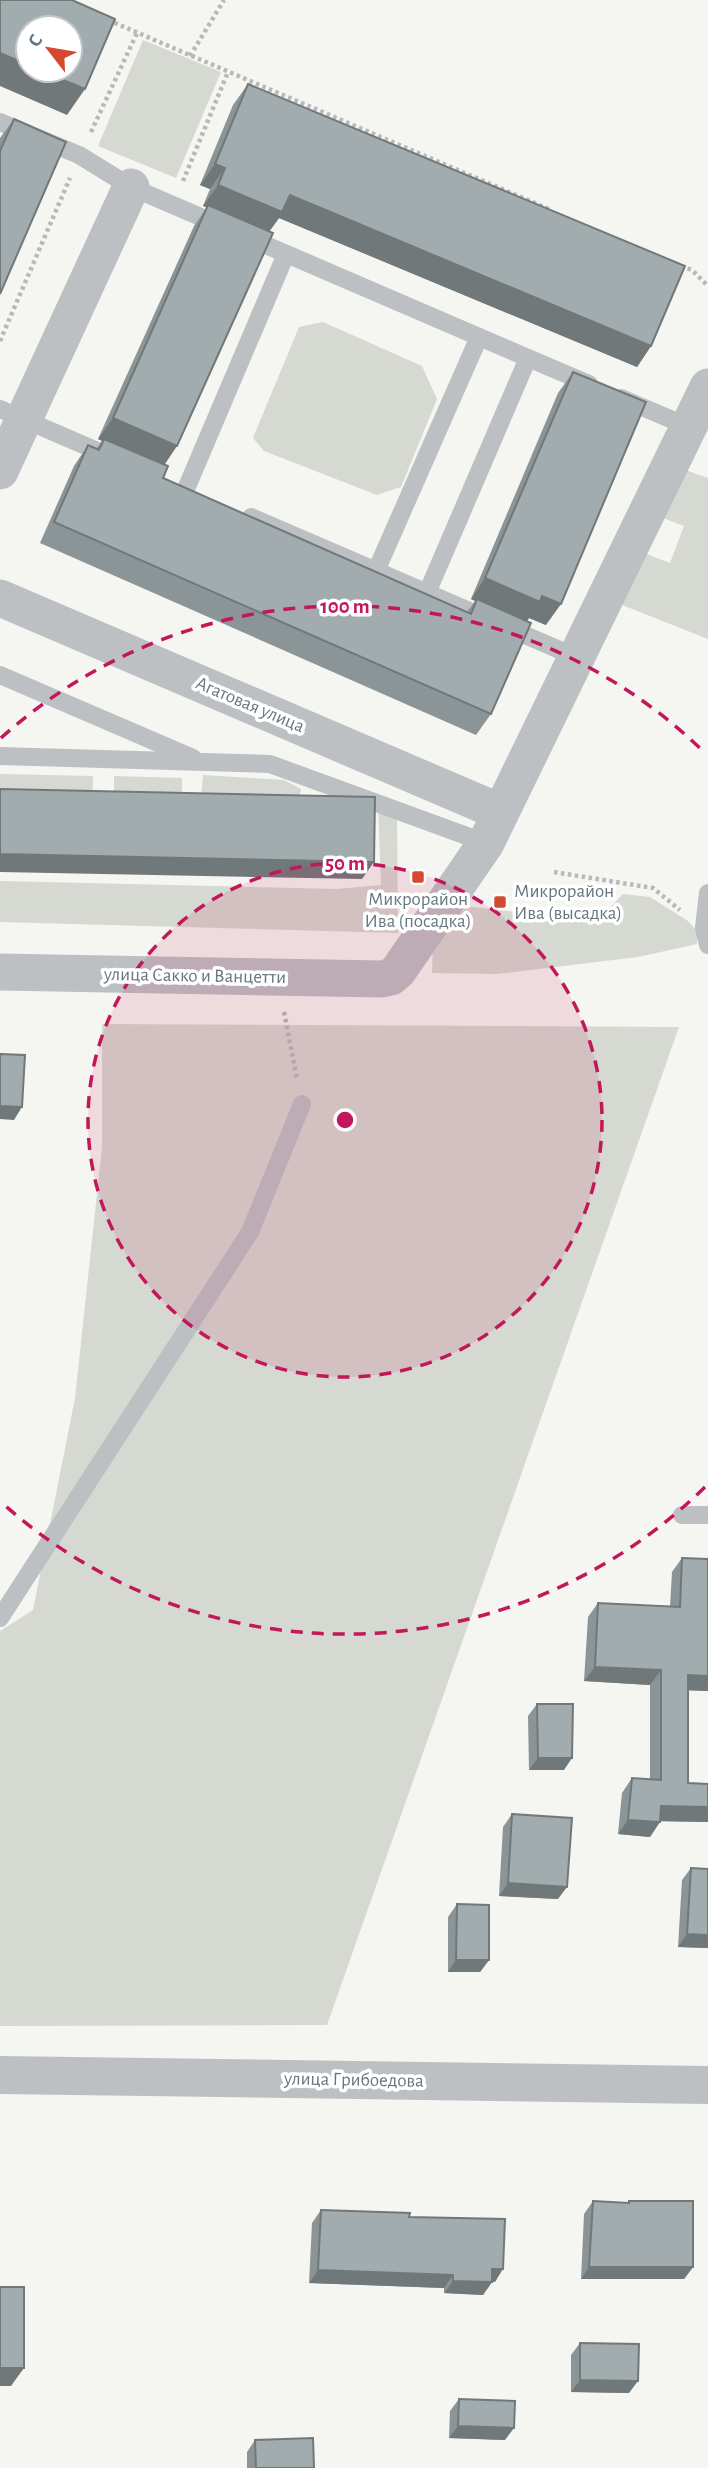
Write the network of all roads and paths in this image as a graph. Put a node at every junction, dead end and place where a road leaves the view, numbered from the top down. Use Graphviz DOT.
graph roads {
  1 [pos="223,0"];
  2 [pos="99,16"];
  3 [pos="137,33"];
  4 [pos="190,55"];
  5 [pos="228,72"];
  6 [pos="0,122"];
  7 [pos="79,155"];
  8 [pos="131,187"];
  9 [pos="173,205"];
  10 [pos="554,211"];
  11 [pos="286,254"];
  12 [pos="679,265"];
  13 [pos="708,286"];
  14 [pos="479,337"];
  15 [pos="0,341"];
  16 [pos="528,358"];
  17 [pos="708,387"];
  18 [pos="12,414"];
  19 [pos="689,427"];
  20 [pos="123,462"];
  21 [pos="0,471"];
  22 [pos="186,489"];
  23 [pos="236,511"];
  24 [pos="376,571"];
  25 [pos="427,593"];
  26 [pos="0,598"];
  27 [pos="576,657"];
  28 [pos="0,675"];
  29 [pos="0,756"];
  30 [pos="204,762"];
  31 [pos="493,827"];
  32 [pos="554,872"];
  33 [pos="708,893"];
  34 [pos="706,936"];
  35 [pos="0,972"];
  36 [pos="277,977"];
  37 [pos="302,1104"];
  38 [pos="682,1515"];
  39 [pos="708,1515"];
  40 [pos="0,1618"];
  41 [pos="0,2075"];
  42 [pos="708,2085"];
  1 -- 4 [label="path"];
  2 -- 3 [label="path"];
  3 -- 4 [label="path"];
  3 -- 7 [label="path"];
  4 -- 5 [label="path"];
  5 -- 9 [label="path"];
  5 -- 10 [label="path"];
  6 -- 7 [label="lane"];
  7 -- 8 [label="lane"];
  7 -- 15 [label="path"];
  8 -- 9 [label="lane"];
  8 -- 18 [label="street"];
  9 -- 11 [label="lane"];
  11 -- 14 [label="lane"];
  11 -- 22 [label="lane"];
  12 -- 13 [label="path"];
  14 -- 16 [label="lane"];
  14 -- 24 [label="lane"];
  16 -- 19 [label="lane"];
  16 -- 25 [label="lane"];
  17 -- 19 [label="street"];
  18 -- 20 [label="lane"];
  18 -- 21 [label="street"];
  19 -- 27 [label="street"];
  23 -- 24 [label="lane"];
  24 -- 25 [label="lane"];
  25 -- 27 [label="lane"];
  26 -- 31 [label="street, Агатовая улица"];
  27 -- 31 [label="street"];
  28 -- 30 [label="lane"];
  29 -- 30 [label="lane"];
  30 -- 31 [label="lane"];
  31 -- 36 [label="street, улица Сакко и Ванцетти"];
  32 -- 34 [label="path"];
  33 -- 34 [label="lane"];
  35 -- 36 [label="street, улица Сакко и Ванцетти"];
  36 -- 37 [label="path"];
  37 -- 40 [label="lane"];
  38 -- 39 [label="lane"];
  41 -- 42 [label="street, улица Грибоедова"];
}
